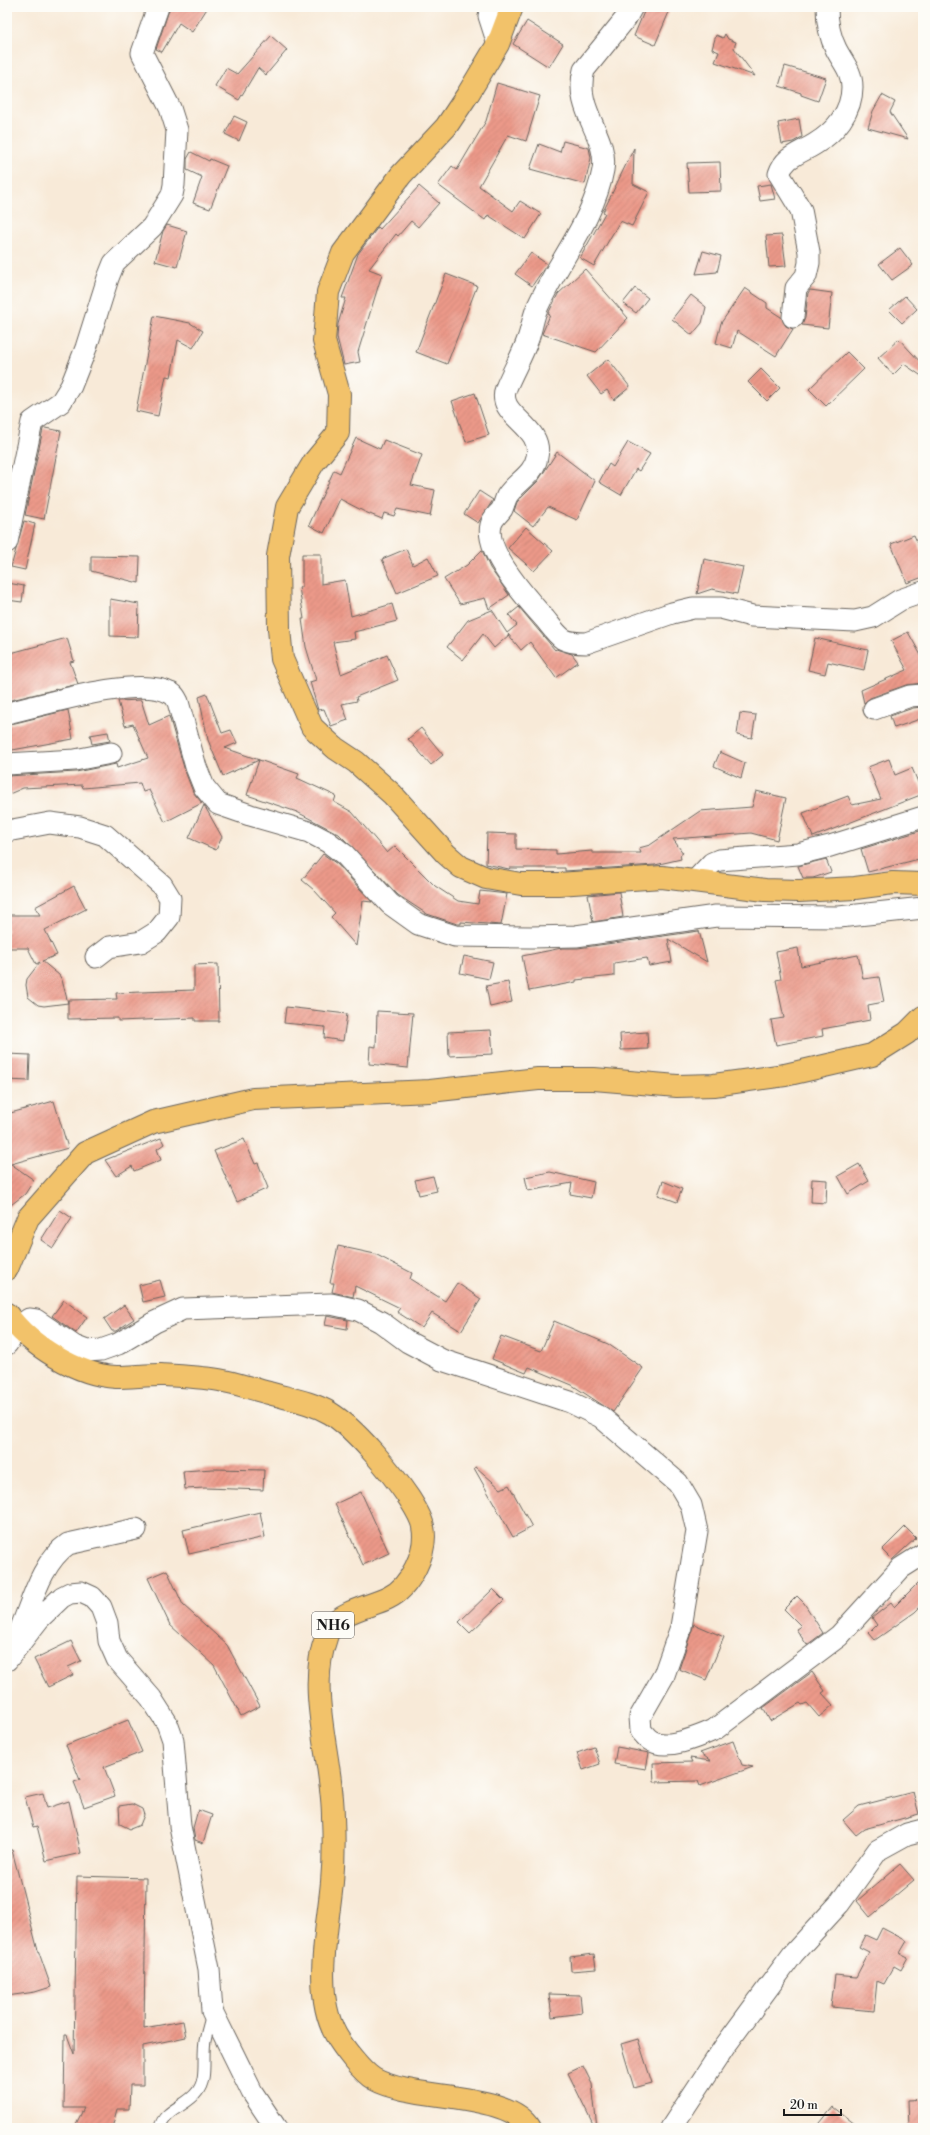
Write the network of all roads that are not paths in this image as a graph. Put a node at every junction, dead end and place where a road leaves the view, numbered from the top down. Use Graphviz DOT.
graph roads {
  1 [pos="158,7"];
  2 [pos="491,7"];
  3 [pos="512,7"];
  4 [pos="632,7"];
  5 [pos="827,7"];
  6 [pos="498,44"];
  7 [pos="792,317"];
  8 [pos="7,542"];
  9 [pos="923,592"];
  10 [pos="923,694"];
  11 [pos="874,710"];
  12 [pos="7,713"];
  13 [pos="112,753"];
  14 [pos="7,764"];
  15 [pos="923,817"];
  16 [pos="7,831"];
  17 [pos="696,880"];
  18 [pos="923,884"];
  19 [pos="923,908"];
  20 [pos="96,957"];
  21 [pos="923,1017"];
  22 [pos="7,1269"];
  23 [pos="10,1329"];
  24 [pos="136,1529"];
  25 [pos="923,1554"];
  26 [pos="7,1660"];
  27 [pos="923,1830"];
  28 [pos="212,2011"];
  29 [pos="160,2128"];
  30 [pos="276,2128"];
  31 [pos="530,2128"];
  32 [pos="671,2128"];
  1 -- 8 [label="street"];
  2 -- 6 [label="street"];
  3 -- 6 [label="main road"];
  4 -- 9 [label="street"];
  5 -- 7 [label="street"];
  6 -- 17 [label="main road"];
  10 -- 11 [label="street"];
  12 -- 19 [label="street"];
  13 -- 14 [label="street"];
  15 -- 17 [label="street"];
  16 -- 20 [label="street"];
  17 -- 18 [label="main road"];
  21 -- 22 [label="main road"];
  23 -- 25 [label="street"];
  23 -- 31 [label="main road, NH6"];
  24 -- 26 [label="street"];
  26 -- 28 [label="street"];
  27 -- 32 [label="street"];
  28 -- 29 [label="lane"];
  28 -- 30 [label="street"];
}
